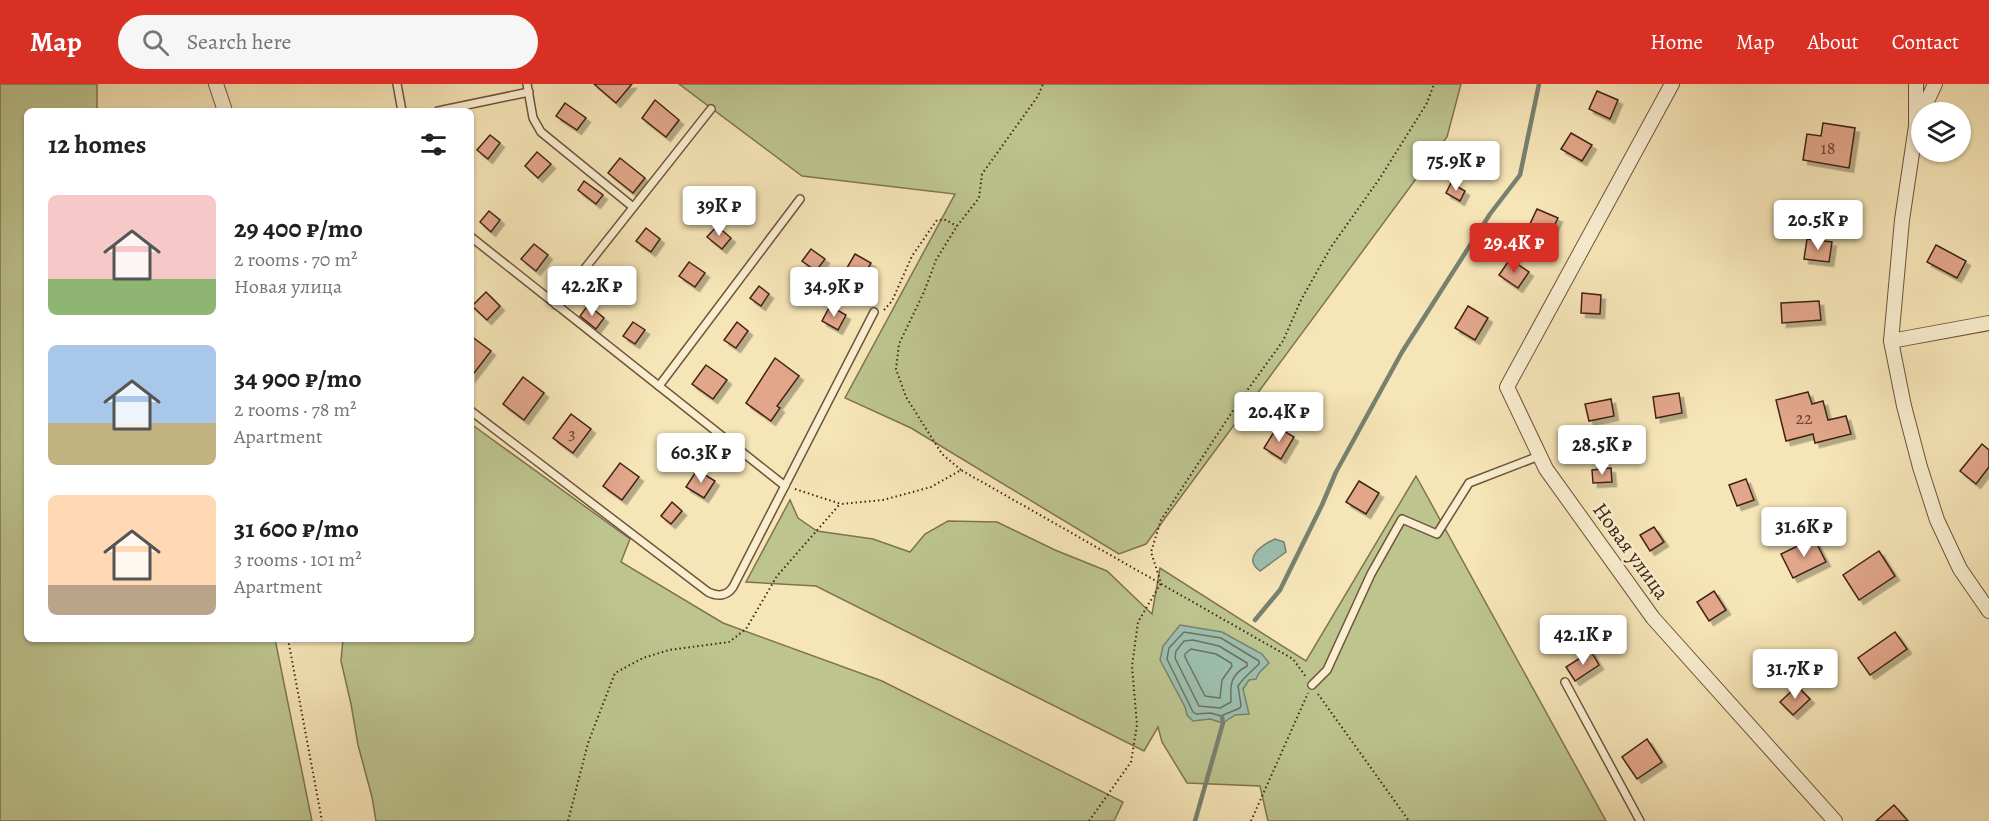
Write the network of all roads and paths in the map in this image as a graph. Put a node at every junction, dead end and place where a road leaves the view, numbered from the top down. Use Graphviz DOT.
graph roads {
  1 [pos="216,84"];
  2 [pos="397,84"];
  3 [pos="1043,84"];
  4 [pos="1434,84"];
  5 [pos="1672,84"];
  6 [pos="1916,84"];
  7 [pos="1935,84"];
  8 [pos="528,88"];
  9 [pos="1918,102"];
  10 [pos="1927,102"];
  11 [pos="224,108"];
  12 [pos="401,108"];
  13 [pos="450,108"];
  14 [pos="711,109"];
  15 [pos="1912,162"];
  16 [pos="800,199"];
  17 [pos="633,207"];
  18 [pos="957,225"];
  19 [pos="474,239"];
  20 [pos="556,305"];
  21 [pos="874,312"];
  22 [pos="1989,323"];
  23 [pos="1892,341"];
  24 [pos="659,386"];
  25 [pos="474,413"];
  26 [pos="1539,456"];
  27 [pos="961,470"];
  28 [pos="785,486"];
  29 [pos="841,504"];
  30 [pos="1161,583"];
  31 [pos="1989,611"];
  32 [pos="289,642"];
  33 [pos="1565,682"];
  34 [pos="1312,685"];
  35 [pos="322,821"];
  36 [pos="568,821"];
  37 [pos="1089,821"];
  38 [pos="1251,821"];
  39 [pos="1409,821"];
  40 [pos="1640,821"];
  41 [pos="1835,821"];
  1 -- 11 [label="street"];
  2 -- 12 [label="lane"];
  3 -- 18 [label="path"];
  4 -- 30 [label="path"];
  5 -- 26 [label="street, Новая улица"];
  6 -- 9 [label="street"];
  7 -- 10 [label="street"];
  8 -- 13 [label="lane"];
  8 -- 17 [label="lane"];
  14 -- 17 [label="lane"];
  15 -- 23 [label="street"];
  16 -- 24 [label="lane"];
  17 -- 20 [label="lane"];
  18 -- 21 [label="path"];
  18 -- 27 [label="path"];
  19 -- 20 [label="lane"];
  20 -- 24 [label="lane"];
  21 -- 28 [label="lane"];
  22 -- 23 [label="street"];
  23 -- 31 [label="street"];
  24 -- 28 [label="lane"];
  25 -- 28 [label="lane"];
  26 -- 34 [label="lane"];
  26 -- 41 [label="street, Новая улица"];
  27 -- 29 [label="path"];
  27 -- 30 [label="path"];
  28 -- 29 [label="path"];
  29 -- 36 [label="path"];
  30 -- 34 [label="path"];
  30 -- 37 [label="path"];
  32 -- 35 [label="path"];
  33 -- 40 [label="lane"];
  34 -- 38 [label="path"];
  34 -- 39 [label="path"];
}
